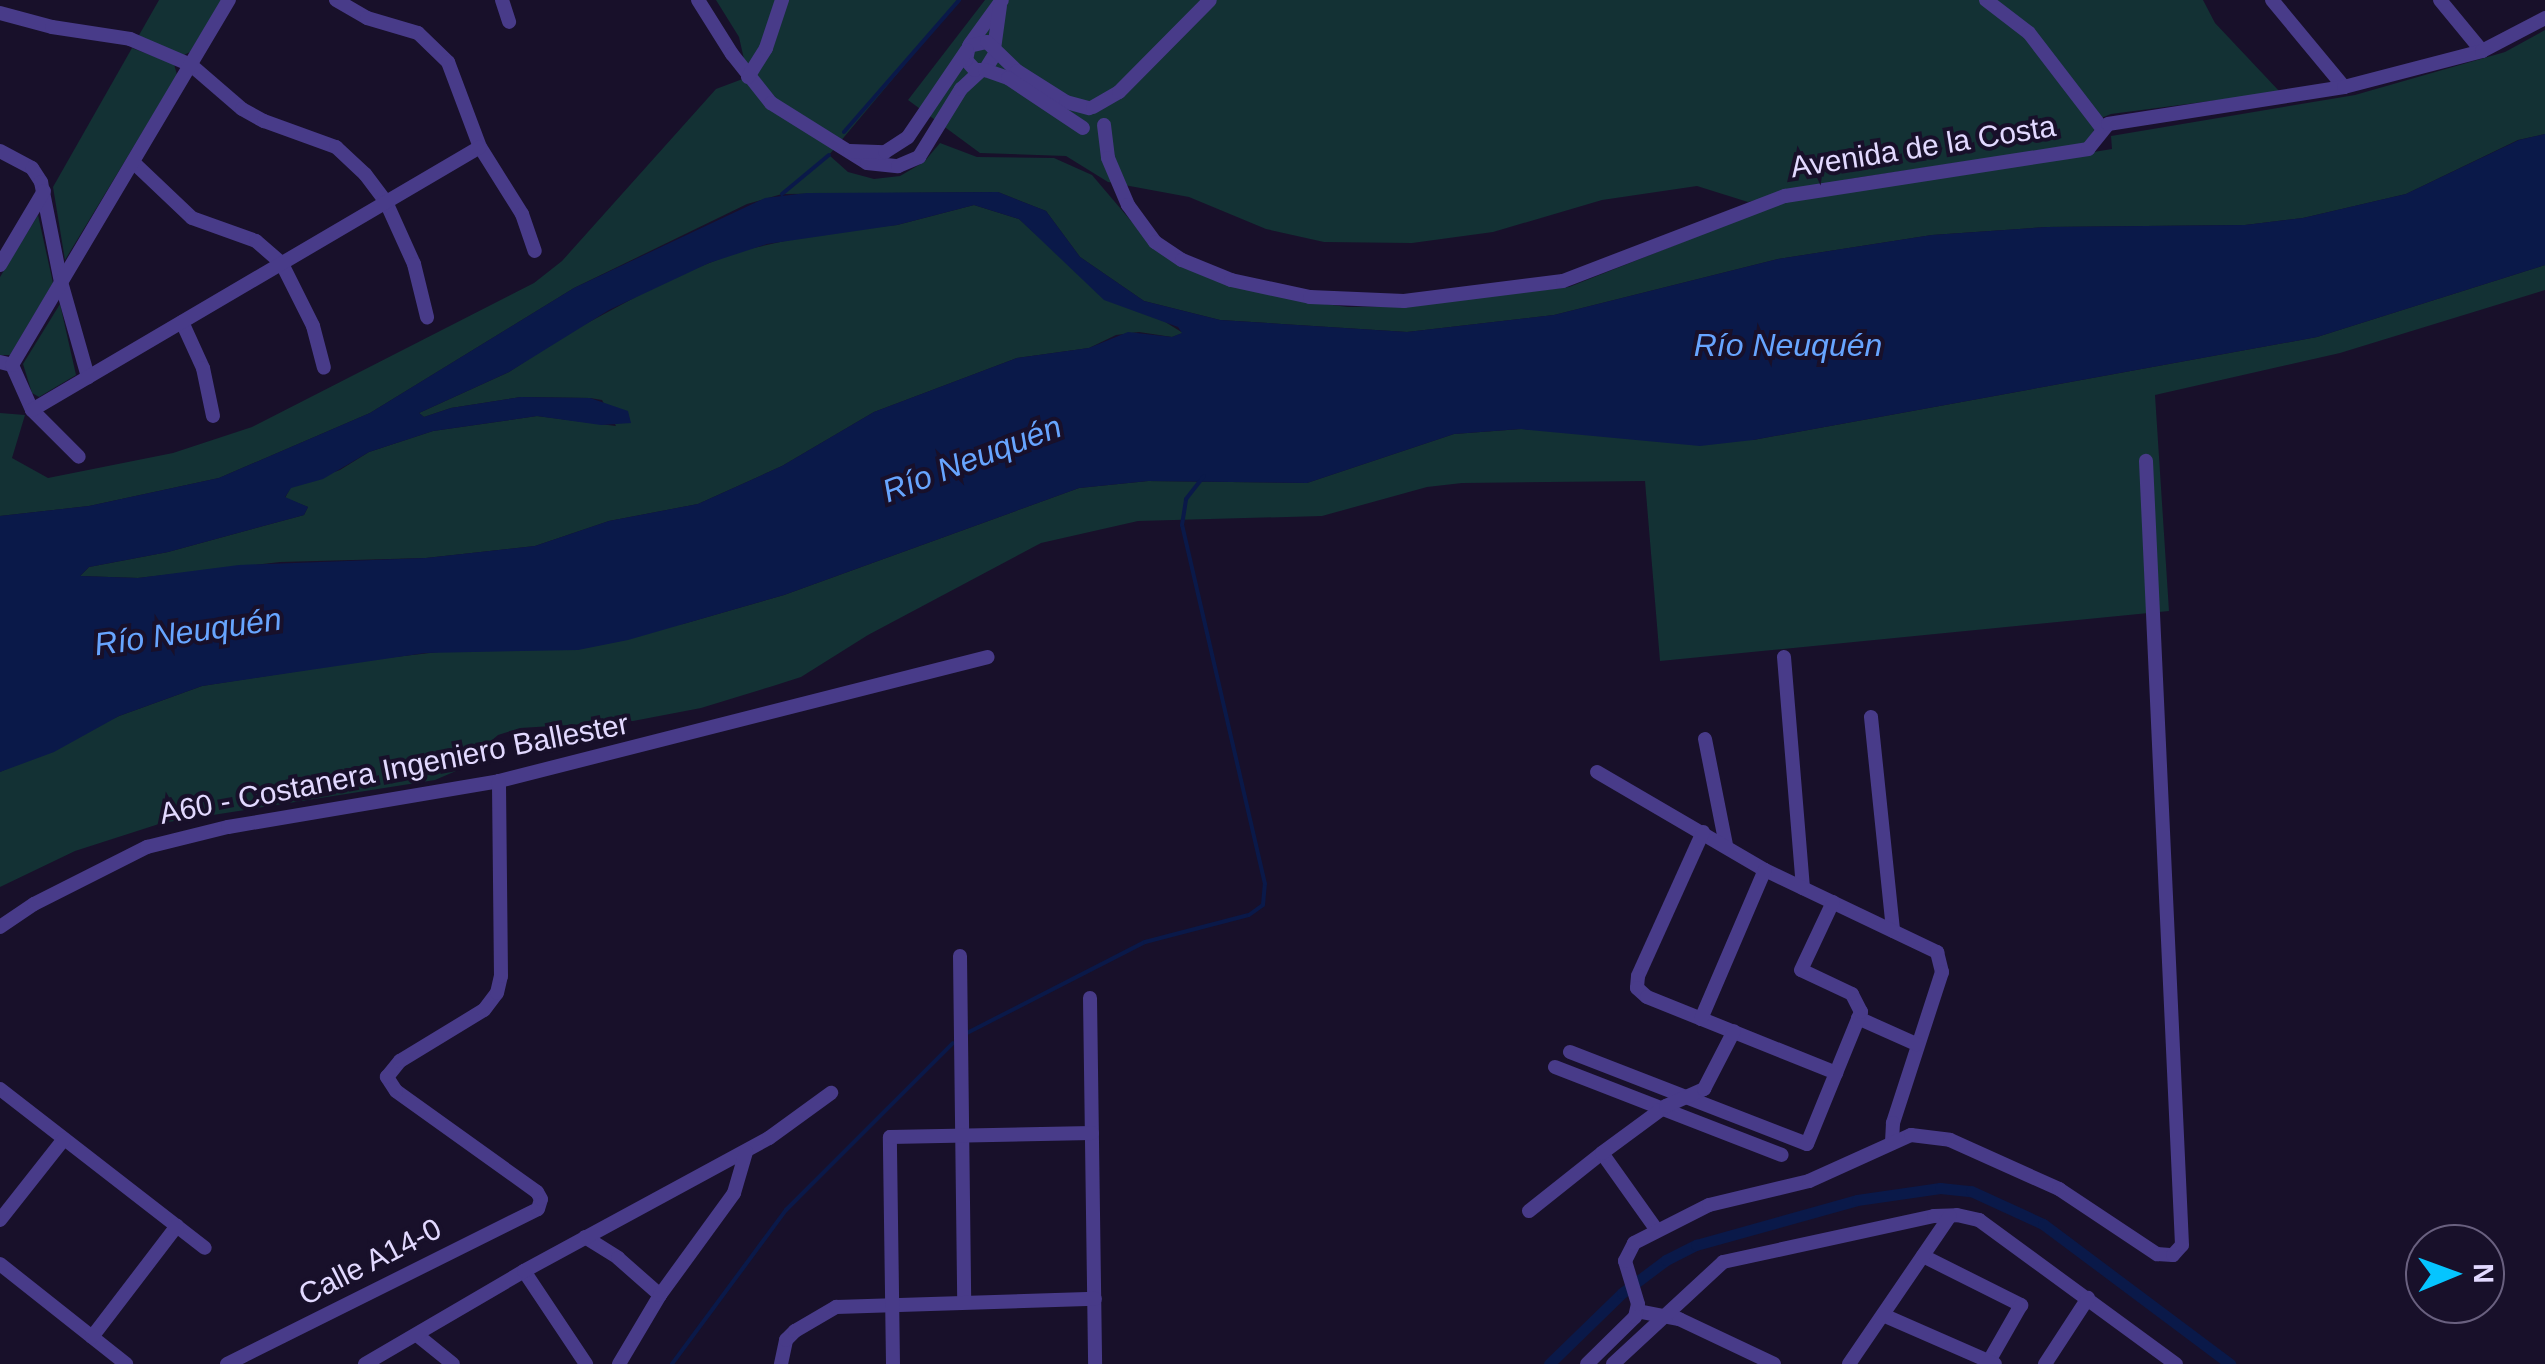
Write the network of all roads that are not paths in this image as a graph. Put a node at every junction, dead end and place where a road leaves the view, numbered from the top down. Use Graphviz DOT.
graph roads {
  1 [pos="229,0"];
  2 [pos="336,0"];
  3 [pos="502,0"];
  4 [pos="698,0"];
  5 [pos="782,0"];
  6 [pos="1210,0"];
  7 [pos="1986,0"];
  8 [pos="2272,0"];
  9 [pos="2440,0"];
  10 [pos="1001,1"];
  11 [pos="0,14"];
  12 [pos="2545,18"];
  13 [pos="510,22"];
  14 [pos="968,48"];
  15 [pos="2482,51"];
  16 [pos="995,52"];
  17 [pos="191,65"];
  18 [pos="983,71"];
  19 [pos="748,77"];
  20 [pos="2344,87"];
  21 [pos="1119,92"];
  22 [pos="1091,108"];
  23 [pos="1104,123"];
  24 [pos="2102,127"];
  25 [pos="1086,130"];
  26 [pos="835,146"];
  27 [pos="480,147"];
  28 [pos="0,151"];
  29 [pos="133,162"];
  30 [pos="1111,166"];
  31 [pos="44,191"];
  32 [pos="386,202"];
  33 [pos="534,251"];
  34 [pos="282,264"];
  35 [pos="0,265"];
  36 [pos="62,282"];
  37 [pos="427,317"];
  38 [pos="182,322"];
  39 [pos="6,364"];
  40 [pos="324,368"];
  41 [pos="88,377"];
  42 [pos="32,410"];
  43 [pos="213,416"];
  44 [pos="79,456"];
  45 [pos="2146,461"];
  46 [pos="988,656"];
  47 [pos="1784,656"];
  48 [pos="1871,716"];
  49 [pos="1705,739"];
  50 [pos="1597,772"];
  51 [pos="499,781"];
  52 [pos="1703,832"];
  53 [pos="1726,845"];
  54 [pos="1764,870"];
  55 [pos="1803,888"];
  56 [pos="1834,902"];
  57 [pos="0,928"];
  58 [pos="1893,931"];
  59 [pos="960,956"];
  60 [pos="1090,998"];
  61 [pos="1858,1018"];
  62 [pos="1701,1019"];
  63 [pos="1734,1030"];
  64 [pos="1916,1044"];
  65 [pos="1570,1052"];
  66 [pos="1555,1066"];
  67 [pos="1836,1073"];
  68 [pos="0,1090"];
  69 [pos="831,1093"];
  70 [pos="1686,1098"];
  71 [pos="1660,1110"];
  72 [pos="1092,1133"];
  73 [pos="962,1135"];
  74 [pos="64,1139"];
  75 [pos="1892,1144"];
  76 [pos="746,1152"];
  77 [pos="1602,1152"];
  78 [pos="1782,1155"];
  79 [pos="1529,1210"];
  80 [pos="1950,1216"];
  81 [pos="0,1220"];
  82 [pos="177,1226"];
  83 [pos="1656,1229"];
  84 [pos="584,1237"];
  85 [pos="205,1248"];
  86 [pos="1922,1256"];
  87 [pos="0,1264"];
  88 [pos="524,1271"];
  89 [pos="660,1296"];
  90 [pos="2088,1298"];
  91 [pos="1094,1299"];
  92 [pos="964,1302"];
  93 [pos="892,1303"];
  94 [pos="1637,1303"];
  95 [pos="1664,1314"];
  96 [pos="1883,1314"];
  97 [pos="417,1335"];
  98 [pos="92,1336"];
  99 [pos="1590,1363"];
  100 [pos="1992,1363"];
  101 [pos="126,1364"];
  102 [pos="227,1364"];
  103 [pos="365,1364"];
  104 [pos="453,1364"];
  105 [pos="586,1364"];
  106 [pos="619,1364"];
  107 [pos="780,1364"];
  108 [pos="893,1364"];
  109 [pos="1096,1364"];
  110 [pos="1613,1364"];
  111 [pos="1774,1364"];
  112 [pos="1850,1364"];
  113 [pos="2044,1364"];
  114 [pos="2176,1364"];
  1 -- 17 [label="street"];
  2 -- 27 [label="street"];
  3 -- 13 [label="street"];
  4 -- 19 [label="street"];
  5 -- 19 [label="street"];
  6 -- 21 [label="street"];
  7 -- 24 [label="street"];
  8 -- 20 [label="street"];
  9 -- 15 [label="street"];
  10 -- 14 [label="street"];
  10 -- 16 [label="street"];
  11 -- 17 [label="street"];
  12 -- 15 [label="street, Avenida de la Costa"];
  14 -- 16 [label="street"];
  14 -- 18 [label="street"];
  14 -- 26 [label="street"];
  15 -- 20 [label="street, Avenida de la Costa"];
  16 -- 18 [label="street"];
  16 -- 22 [label="street"];
  17 -- 29 [label="street"];
  17 -- 32 [label="street"];
  18 -- 25 [label="street, Avenida de la Costa"];
  18 -- 26 [label="street"];
  19 -- 26 [label="street"];
  20 -- 24 [label="street, Avenida de la Costa"];
  21 -- 22 [label="street"];
  21 -- 23 [label="street"];
  22 -- 23 [label="street"];
  22 -- 25 [label="street"];
  23 -- 25 [label="street"];
  23 -- 30 [label="street, Avenida de la Costa"];
  24 -- 30 [label="street, Avenida de la Costa"];
  25 -- 30 [label="street, Avenida de la Costa"];
  27 -- 32 [label="street"];
  27 -- 33 [label="street"];
  28 -- 31 [label="street"];
  29 -- 34 [label="street"];
  29 -- 36 [label="street"];
  31 -- 35 [label="street"];
  31 -- 36 [label="street"];
  32 -- 34 [label="street"];
  32 -- 37 [label="street"];
  34 -- 38 [label="street"];
  34 -- 40 [label="street"];
  36 -- 39 [label="street"];
  36 -- 41 [label="street"];
  38 -- 41 [label="street"];
  38 -- 43 [label="street"];
  39 -- 42 [label="street"];
  41 -- 42 [label="street"];
  42 -- 44 [label="street"];
  45 -- 75 [label="street"];
  46 -- 51 [label="street, A60 - Costanera Ingeniero Ballester"];
  47 -- 55 [label="street"];
  48 -- 58 [label="street"];
  49 -- 53 [label="street"];
  50 -- 52 [label="street"];
  51 -- 57 [label="street, A60 - Costanera Ingeniero Ballester"];
  51 -- 102 [label="street, Calle A14-0"];
  52 -- 53 [label="street"];
  52 -- 62 [label="street"];
  53 -- 54 [label="street"];
  54 -- 55 [label="street"];
  54 -- 62 [label="street"];
  55 -- 56 [label="street"];
  56 -- 58 [label="street"];
  56 -- 61 [label="street"];
  58 -- 64 [label="street"];
  59 -- 73 [label="street"];
  60 -- 72 [label="street"];
  61 -- 64 [label="street"];
  61 -- 67 [label="street"];
  62 -- 63 [label="street"];
  63 -- 67 [label="street"];
  63 -- 70 [label="street"];
  64 -- 75 [label="street"];
  65 -- 70 [label="street"];
  66 -- 71 [label="street"];
  67 -- 70 [label="street"];
  68 -- 74 [label="street"];
  69 -- 76 [label="street"];
  70 -- 71 [label="street"];
  71 -- 77 [label="street"];
  71 -- 78 [label="street"];
  72 -- 73 [label="street"];
  72 -- 91 [label="street"];
  73 -- 92 [label="street"];
  73 -- 93 [label="street"];
  74 -- 81 [label="street"];
  74 -- 82 [label="street"];
  75 -- 83 [label="street"];
  76 -- 84 [label="street"];
  76 -- 89 [label="street"];
  77 -- 79 [label="street"];
  77 -- 83 [label="street"];
  80 -- 86 [label="street"];
  80 -- 90 [label="street"];
  80 -- 95 [label="street"];
  82 -- 85 [label="street"];
  82 -- 98 [label="street"];
  83 -- 94 [label="street"];
  84 -- 88 [label="street"];
  84 -- 89 [label="street"];
  86 -- 96 [label="street"];
  86 -- 100 [label="street"];
  87 -- 98 [label="street"];
  88 -- 97 [label="street"];
  88 -- 105 [label="street"];
  89 -- 106 [label="street"];
  90 -- 113 [label="street"];
  90 -- 114 [label="street"];
  91 -- 92 [label="street"];
  91 -- 109 [label="street"];
  92 -- 93 [label="street"];
  93 -- 107 [label="street"];
  93 -- 108 [label="street"];
  94 -- 95 [label="street"];
  94 -- 99 [label="street"];
  95 -- 110 [label="street"];
  95 -- 111 [label="street"];
  96 -- 100 [label="street"];
  96 -- 112 [label="street"];
  97 -- 103 [label="street"];
  97 -- 104 [label="street"];
  98 -- 101 [label="street"];
}
